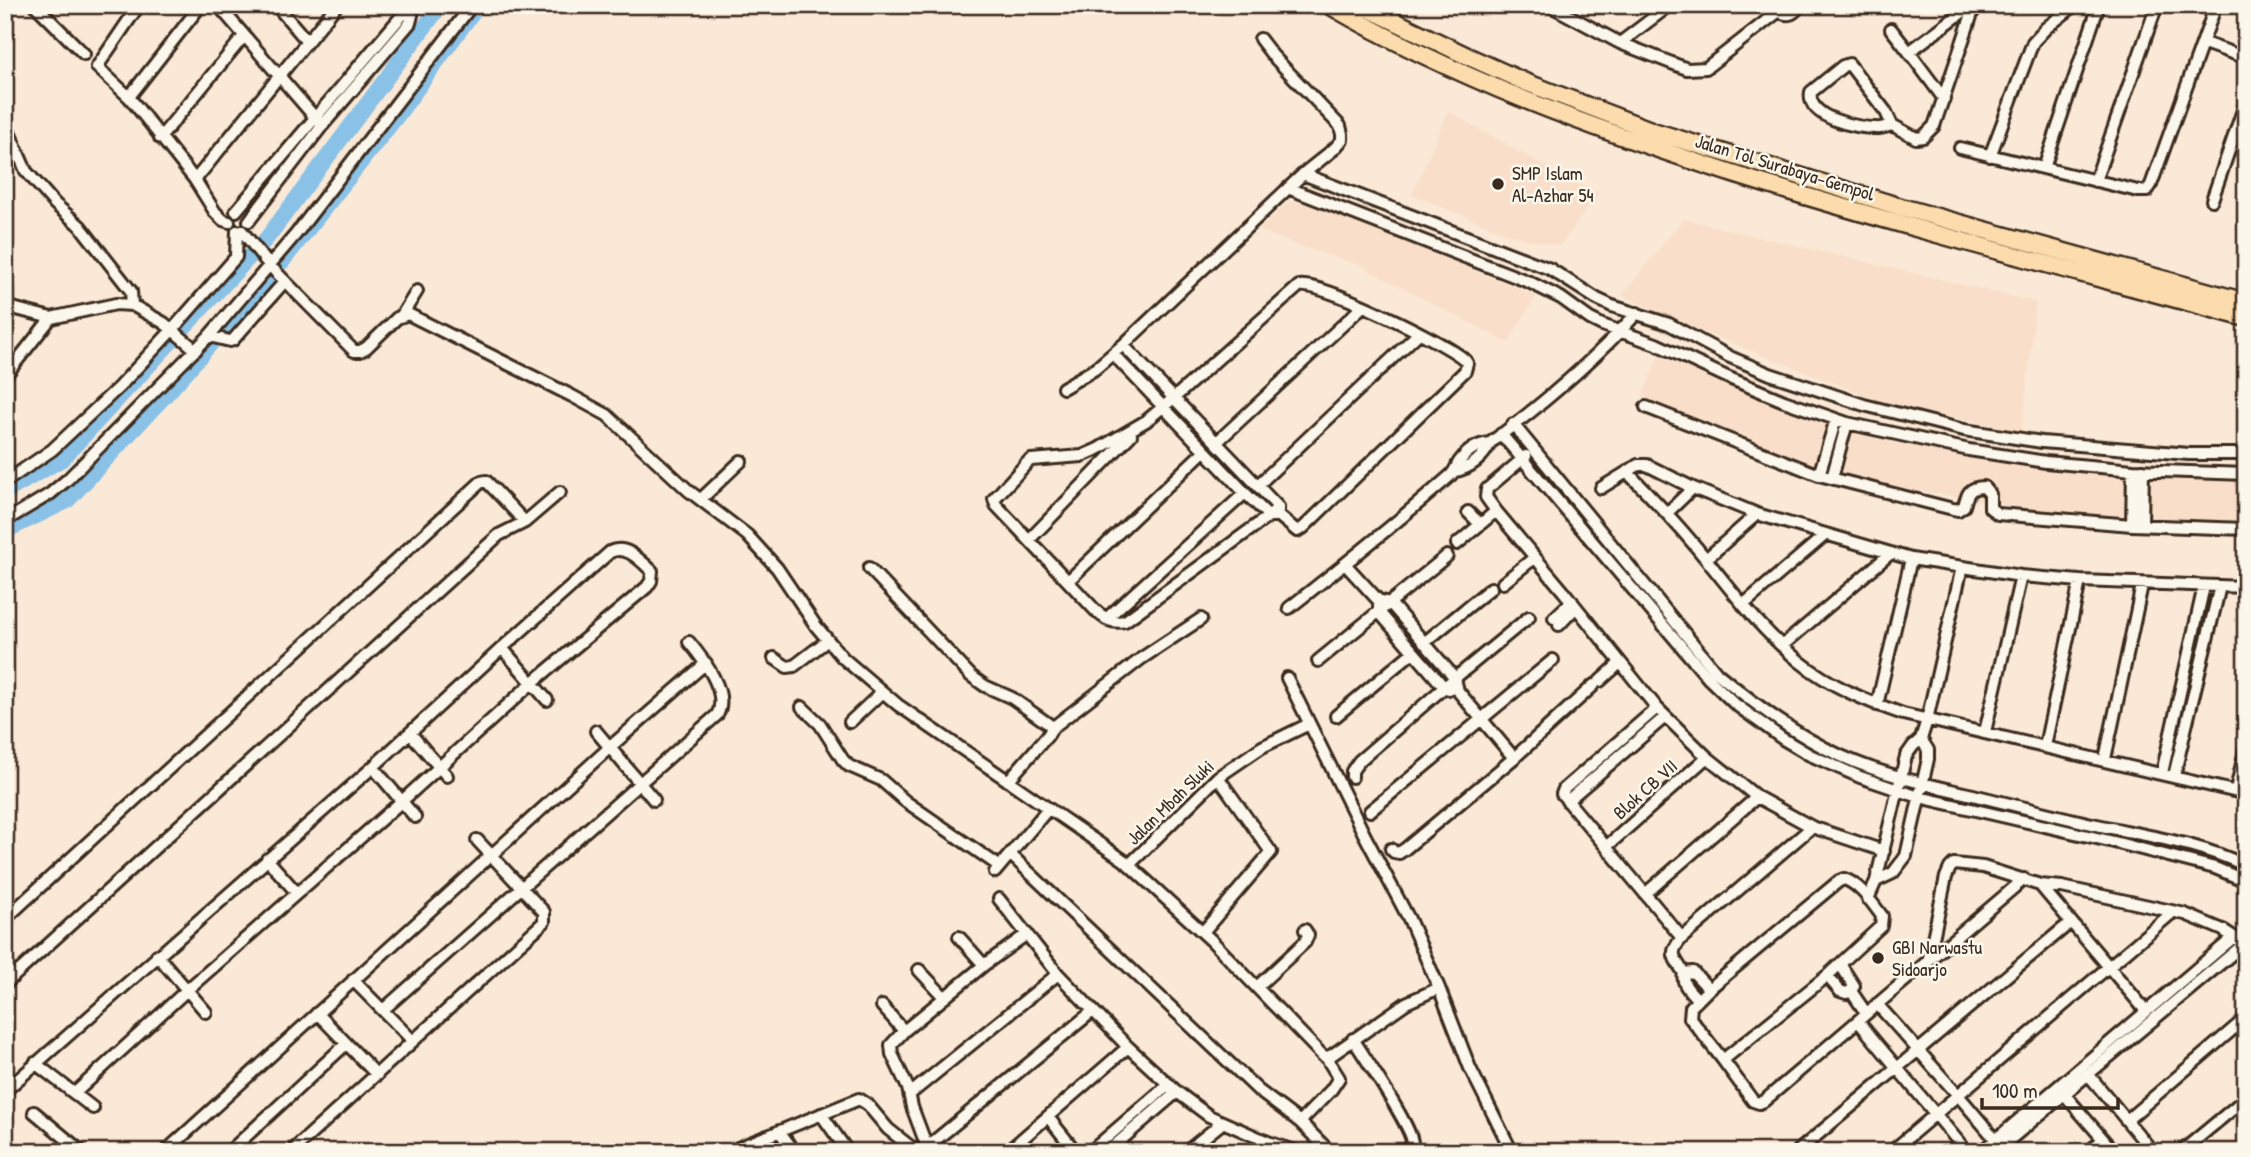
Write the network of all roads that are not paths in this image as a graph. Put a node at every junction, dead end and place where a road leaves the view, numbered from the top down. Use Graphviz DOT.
graph roads {
  1 [pos="35,5"];
  2 [pos="139,5"];
  3 [pos="201,5"];
  4 [pos="218,5"];
  5 [pos="276,5"];
  6 [pos="336,5"];
  7 [pos="471,5"];
  8 [pos="1329,5"];
  9 [pos="1361,5"];
  10 [pos="1380,5"];
  11 [pos="1670,5"];
  12 [pos="1798,5"];
  13 [pos="1973,5"];
  14 [pos="2075,5"];
  15 [pos="2099,5"];
  16 [pos="2157,5"];
  17 [pos="2216,5"];
  18 [pos="409,6"];
  19 [pos="1558,7"];
  20 [pos="1778,8"];
  21 [pos="1390,19"];
  22 [pos="1891,29"];
  23 [pos="244,36"];
  24 [pos="1260,39"];
  25 [pos="307,41"];
  26 [pos="1620,43"];
  27 [pos="2204,43"];
  28 [pos="1909,52"];
  29 [pos="84,54"];
  30 [pos="2246,58"];
  31 [pos="279,75"];
  32 [pos="129,97"];
  33 [pos="1944,99"];
  34 [pos="2246,102"];
  35 [pos="319,122"];
  36 [pos="5,123"];
  37 [pos="1892,125"];
  38 [pos="160,138"];
  39 [pos="1960,148"];
  40 [pos="1990,156"];
  41 [pos="2043,168"];
  42 [pos="1303,174"];
  43 [pos="195,180"];
  44 [pos="2095,181"];
  45 [pos="1288,188"];
  46 [pos="2212,200"];
  47 [pos="236,211"];
  48 [pos="249,221"];
  49 [pos="229,222"];
  50 [pos="239,231"];
  51 [pos="1508,253"];
  52 [pos="266,262"];
  53 [pos="1502,271"];
  54 [pos="285,281"];
  55 [pos="417,292"];
  56 [pos="2246,302"];
  57 [pos="132,305"];
  58 [pos="5,306"];
  59 [pos="1363,306"];
  60 [pos="1637,313"];
  61 [pos="402,314"];
  62 [pos="51,318"];
  63 [pos="2246,318"];
  64 [pos="175,331"];
  65 [pos="1621,331"];
  66 [pos="1419,333"];
  67 [pos="213,338"];
  68 [pos="1123,345"];
  69 [pos="193,346"];
  70 [pos="1113,354"];
  71 [pos="5,376"];
  72 [pos="1063,388"];
  73 [pos="1175,397"];
  74 [pos="1163,407"];
  75 [pos="1646,407"];
  76 [pos="1146,421"];
  77 [pos="1842,421"];
  78 [pos="1513,424"];
  79 [pos="1501,434"];
  80 [pos="1217,442"];
  81 [pos="1534,450"];
  82 [pos="1204,451"];
  83 [pos="2189,454"];
  84 [pos="2210,454"];
  85 [pos="2246,454"];
  86 [pos="1523,459"];
  87 [pos="741,461"];
  88 [pos="1239,465"];
  89 [pos="2138,470"];
  90 [pos="1627,472"];
  91 [pos="2188,472"];
  92 [pos="2211,472"];
  93 [pos="2246,474"];
  94 [pos="1228,475"];
  95 [pos="1819,475"];
  96 [pos="1832,478"];
  97 [pos="5,482"];
  98 [pos="1258,485"];
  99 [pos="1601,488"];
  100 [pos="1693,488"];
  101 [pos="560,492"];
  102 [pos="1245,493"];
  103 [pos="701,499"];
  104 [pos="1496,511"];
  105 [pos="1468,512"];
  106 [pos="1275,513"];
  107 [pos="1667,513"];
  108 [pos="1757,514"];
  109 [pos="5,521"];
  110 [pos="525,522"];
  111 [pos="1479,524"];
  112 [pos="2137,525"];
  113 [pos="2246,529"];
  114 [pos="1825,536"];
  115 [pos="1029,540"];
  116 [pos="1457,544"];
  117 [pos="1891,554"];
  118 [pos="1447,556"];
  119 [pos="1534,558"];
  120 [pos="1706,559"];
  121 [pos="1911,559"];
  122 [pos="1345,564"];
  123 [pos="1962,567"];
  124 [pos="869,568"];
  125 [pos="2021,576"];
  126 [pos="1068,581"];
  127 [pos="2080,582"];
  128 [pos="1503,583"];
  129 [pos="2142,585"];
  130 [pos="2204,586"];
  131 [pos="2220,586"];
  132 [pos="2246,587"];
  133 [pos="1492,588"];
  134 [pos="1390,603"];
  135 [pos="1574,604"];
  136 [pos="1743,605"];
  137 [pos="1379,606"];
  138 [pos="1289,608"];
  139 [pos="1529,617"];
  140 [pos="1105,619"];
  141 [pos="1201,619"];
  142 [pos="1556,621"];
  143 [pos="828,640"];
  144 [pos="689,642"];
  145 [pos="1424,643"];
  146 [pos="1783,646"];
  147 [pos="502,648"];
  148 [pos="1413,652"];
  149 [pos="774,658"];
  150 [pos="1553,660"];
  151 [pos="1318,661"];
  152 [pos="706,663"];
  153 [pos="1620,663"];
  154 [pos="1713,676"];
  155 [pos="1287,678"];
  156 [pos="1455,678"];
  157 [pos="532,683"];
  158 [pos="1444,687"];
  159 [pos="1458,691"];
  160 [pos="881,692"];
  161 [pos="547,700"];
  162 [pos="1877,705"];
  163 [pos="802,707"];
  164 [pos="1661,713"];
  165 [pos="1336,716"];
  166 [pos="1481,719"];
  167 [pos="1927,720"];
  168 [pos="850,722"];
  169 [pos="1309,724"];
  170 [pos="1052,728"];
  171 [pos="596,732"];
  172 [pos="1985,732"];
  173 [pos="410,733"];
  174 [pos="1921,739"];
  175 [pos="2045,746"];
  176 [pos="2246,746"];
  177 [pos="609,748"];
  178 [pos="1707,757"];
  179 [pos="1514,758"];
  180 [pos="2105,759"];
  181 [pos="373,767"];
  182 [pos="438,767"];
  183 [pos="2162,773"];
  184 [pos="447,776"];
  185 [pos="1352,776"];
  186 [pos="2174,776"];
  187 [pos="1218,777"];
  188 [pos="1901,778"];
  189 [pos="1008,781"];
  190 [pos="639,782"];
  191 [pos="1923,784"];
  192 [pos="1898,789"];
  193 [pos="2241,792"];
  194 [pos="1757,797"];
  195 [pos="1919,797"];
  196 [pos="654,800"];
  197 [pos="402,801"];
  198 [pos="1048,809"];
  199 [pos="1370,811"];
  200 [pos="415,817"];
  201 [pos="1812,827"];
  202 [pos="2117,830"];
  203 [pos="477,840"];
  204 [pos="2114,842"];
  205 [pos="1606,847"];
  206 [pos="1391,849"];
  207 [pos="1884,851"];
  208 [pos="491,855"];
  209 [pos="1011,855"];
  210 [pos="267,859"];
  211 [pos="1129,865"];
  212 [pos="2246,866"];
  213 [pos="2024,879"];
  214 [pos="1876,881"];
  215 [pos="2246,881"];
  216 [pos="2040,885"];
  217 [pos="520,889"];
  218 [pos="296,892"];
  219 [pos="1645,894"];
  220 [pos="999,899"];
  221 [pos="1868,899"];
  222 [pos="2173,912"];
  223 [pos="5,919"];
  224 [pos="2071,922"];
  225 [pos="1306,930"];
  226 [pos="1203,932"];
  227 [pos="1027,934"];
  228 [pos="959,937"];
  229 [pos="2234,937"];
  230 [pos="1682,938"];
  231 [pos="2245,945"];
  232 [pos="157,955"];
  233 [pos="1928,962"];
  234 [pos="1840,964"];
  235 [pos="984,965"];
  236 [pos="2109,966"];
  237 [pos="919,970"];
  238 [pos="1684,973"];
  239 [pos="1058,974"];
  240 [pos="1826,976"];
  241 [pos="353,980"];
  242 [pos="5,984"];
  243 [pos="1257,987"];
  244 [pos="1439,988"];
  245 [pos="1709,989"];
  246 [pos="187,990"];
  247 [pos="1851,991"];
  248 [pos="944,997"];
  249 [pos="1697,999"];
  250 [pos="1877,1004"];
  251 [pos="882,1006"];
  252 [pos="383,1010"];
  253 [pos="2146,1010"];
  254 [pos="1093,1011"];
  255 [pos="206,1012"];
  256 [pos="317,1013"];
  257 [pos="1862,1017"];
  258 [pos="2246,1018"];
  259 [pos="904,1031"];
  260 [pos="1353,1039"];
  261 [pos="413,1041"];
  262 [pos="346,1044"];
  263 [pos="1128,1047"];
  264 [pos="1918,1049"];
  265 [pos="1326,1057"];
  266 [pos="1723,1060"];
  267 [pos="35,1063"];
  268 [pos="1896,1068"];
  269 [pos="2088,1074"];
  270 [pos="377,1075"];
  271 [pos="1173,1088"];
  272 [pos="5,1091"];
  273 [pos="75,1093"];
  274 [pos="910,1094"];
  275 [pos="1958,1095"];
  276 [pos="2065,1095"];
  277 [pos="2246,1098"];
  278 [pos="93,1108"];
  279 [pos="34,1112"];
  280 [pos="821,1114"];
  281 [pos="1936,1114"];
  282 [pos="1048,1117"];
  283 [pos="2127,1120"];
  284 [pos="1300,1122"];
  285 [pos="1222,1123"];
  286 [pos="779,1131"];
  287 [pos="2103,1140"];
  288 [pos="1268,1142"];
  289 [pos="1995,1146"];
  290 [pos="922,1150"];
  291 [pos="167,1151"];
  292 [pos="82,1152"];
  293 [pos="229,1152"];
  294 [pos="291,1152"];
  295 [pos="734,1152"];
  296 [pos="795,1152"];
  297 [pos="848,1152"];
  298 [pos="1007,1152"];
  299 [pos="1076,1152"];
  300 [pos="1090,1152"];
  301 [pos="1107,1152"];
  302 [pos="1186,1152"];
  303 [pos="1257,1152"];
  304 [pos="1298,1152"];
  305 [pos="1330,1152"];
  306 [pos="1404,1152"];
  307 [pos="1512,1152"];
  308 [pos="1797,1152"];
  309 [pos="1891,1152"];
  310 [pos="1967,1152"];
  311 [pos="1981,1152"];
  312 [pos="2088,1152"];
  313 [pos="2114,1152"];
  314 [pos="2153,1152"];
  315 [pos="2181,1152"];
  1 -- 29 [label="street"];
  2 -- 32 [label="street"];
  3 -- 32 [label="street"];
  4 -- 23 [label="street"];
  5 -- 25 [label="street"];
  6 -- 25 [label="street"];
  7 -- 52 [label="street"];
  8 -- 63 [label="highway, Jalan Tol Surabaya–Gempol"];
  9 -- 21 [label="highway, Jalan Tol Surabaya–Gempol"];
  10 -- 21 [label="highway"];
  11 -- 26 [label="street"];
  12 -- 20 [label="street"];
  13 -- 28 [label="street"];
  13 -- 33 [label="street"];
  14 -- 40 [label="street"];
  15 -- 41 [label="street"];
  16 -- 44 [label="street"];
  17 -- 27 [label="street"];
  18 -- 35 [label="street"];
  19 -- 26 [label="street"];
  20 -- 26 [label="street"];
  21 -- 56 [label="highway, Jalan Tol Surabaya–Gempol"];
  22 -- 28 [label="street"];
  23 -- 31 [label="street"];
  23 -- 38 [label="street"];
  24 -- 42 [label="street"];
  25 -- 31 [label="street"];
  27 -- 30 [label="street"];
  27 -- 44 [label="street"];
  28 -- 33 [label="street"];
  31 -- 35 [label="street"];
  31 -- 43 [label="street"];
  32 -- 38 [label="street"];
  33 -- 37 [label="street"];
  34 -- 46 [label="street"];
  35 -- 47 [label="street"];
  35 -- 48 [label="street"];
  36 -- 57 [label="street"];
  37 -- 37 [label="street"];
  38 -- 43 [label="street"];
  39 -- 40 [label="street"];
  40 -- 41 [label="street"];
  41 -- 44 [label="street"];
  42 -- 45 [label="street"];
  42 -- 51 [label="street"];
  43 -- 49 [label="street"];
  45 -- 53 [label="street"];
  45 -- 68 [label="street"];
  47 -- 48 [label="street"];
  47 -- 49 [label="street"];
  48 -- 50 [label="street"];
  49 -- 50 [label="street"];
  50 -- 52 [label="street"];
  50 -- 64 [label="street"];
  51 -- 53 [label="street"];
  51 -- 60 [label="street"];
  52 -- 54 [label="street"];
  52 -- 67 [label="street"];
  53 -- 65 [label="street"];
  54 -- 61 [label="street"];
  54 -- 67 [label="street"];
  55 -- 61 [label="street"];
  57 -- 62 [label="street"];
  57 -- 64 [label="street"];
  58 -- 62 [label="street"];
  59 -- 66 [label="street"];
  59 -- 73 [label="street"];
  59 -- 80 [label="street"];
  60 -- 65 [label="street"];
  60 -- 83 [label="street"];
  61 -- 103 [label="street"];
  62 -- 71 [label="street"];
  64 -- 69 [label="street"];
  64 -- 97 [label="street"];
  65 -- 77 [label="street"];
  65 -- 78 [label="street"];
  66 -- 98 [label="street"];
  66 -- 106 [label="street"];
  67 -- 69 [label="street"];
  68 -- 70 [label="street"];
  68 -- 73 [label="street"];
  69 -- 109 [label="street"];
  70 -- 72 [label="street"];
  70 -- 74 [label="street"];
  73 -- 74 [label="street"];
  73 -- 80 [label="street"];
  74 -- 76 [label="street"];
  74 -- 82 [label="street"];
  75 -- 95 [label="street"];
  76 -- 115 [label="street"];
  76 -- 115 [label="street"];
  77 -- 89 [label="street"];
  77 -- 95 [label="street"];
  77 -- 96 [label="street"];
  78 -- 79 [label="street"];
  78 -- 81 [label="street"];
  79 -- 86 [label="street"];
  79 -- 122 [label="street"];
  80 -- 88 [label="street"];
  81 -- 86 [label="street"];
  81 -- 154 [label="street"];
  82 -- 94 [label="street"];
  82 -- 126 [label="street"];
  83 -- 84 [label="street"];
  83 -- 91 [label="street"];
  84 -- 85 [label="street"];
  84 -- 92 [label="street"];
  86 -- 104 [label="street"];
  86 -- 154 [label="street"];
  87 -- 103 [label="street"];
  88 -- 94 [label="street"];
  88 -- 98 [label="street"];
  89 -- 91 [label="street"];
  89 -- 112 [label="street"];
  90 -- 99 [label="street"];
  90 -- 100 [label="street"];
  90 -- 107 [label="street"];
  91 -- 92 [label="street"];
  92 -- 93 [label="street"];
  94 -- 102 [label="street"];
  95 -- 96 [label="street"];
  96 -- 112 [label="street"];
  98 -- 106 [label="street"];
  100 -- 107 [label="street"];
  100 -- 108 [label="street"];
  101 -- 110 [label="street"];
  102 -- 106 [label="street"];
  102 -- 140 [label="street"];
  103 -- 143 [label="street"];
  104 -- 111 [label="street"];
  104 -- 119 [label="street"];
  105 -- 111 [label="street"];
  106 -- 140 [label="street"];
  107 -- 120 [label="street"];
  108 -- 114 [label="street"];
  108 -- 120 [label="street"];
  110 -- 223 [label="street"];
  110 -- 242 [label="street"];
  111 -- 116 [label="street"];
  112 -- 113 [label="street"];
  114 -- 117 [label="street"];
  114 -- 136 [label="street"];
  115 -- 126 [label="street"];
  117 -- 121 [label="street"];
  117 -- 146 [label="street"];
  118 -- 134 [label="street"];
  119 -- 128 [label="street"];
  119 -- 135 [label="street"];
  120 -- 136 [label="street"];
  121 -- 123 [label="street"];
  121 -- 162 [label="street"];
  122 -- 137 [label="street"];
  122 -- 138 [label="street"];
  123 -- 125 [label="street"];
  123 -- 167 [label="street"];
  124 -- 170 [label="street"];
  125 -- 127 [label="street"];
  125 -- 172 [label="street"];
  126 -- 140 [label="street"];
  127 -- 129 [label="street"];
  127 -- 175 [label="street"];
  129 -- 130 [label="street"];
  129 -- 180 [label="street"];
  130 -- 131 [label="street"];
  130 -- 183 [label="street"];
  131 -- 132 [label="street"];
  131 -- 186 [label="street"];
  133 -- 145 [label="street"];
  134 -- 137 [label="street"];
  134 -- 145 [label="street"];
  135 -- 142 [label="street"];
  135 -- 153 [label="street"];
  136 -- 146 [label="street"];
  137 -- 148 [label="street"];
  137 -- 151 [label="street"];
  139 -- 156 [label="street"];
  141 -- 170 [label="street"];
  143 -- 149 [label="street"];
  143 -- 160 [label="street"];
  144 -- 152 [label="street"];
  145 -- 156 [label="street"];
  146 -- 162 [label="street"];
  147 -- 157 [label="street"];
  147 -- 157 [label="street"];
  147 -- 173 [label="street"];
  148 -- 158 [label="street"];
  148 -- 165 [label="street"];
  150 -- 166 [label="street"];
  152 -- 177 [label="street"];
  152 -- 190 [label="street"];
  153 -- 164 [label="street"];
  153 -- 179 [label="street"];
  154 -- 188 [label="street"];
  154 -- 192 [label="street"];
  155 -- 169 [label="street"];
  156 -- 158 [label="street"];
  156 -- 159 [label="street"];
  157 -- 161 [label="street"];
  157 -- 182 [label="street"];
  158 -- 159 [label="street"];
  158 -- 185 [label="street"];
  159 -- 166 [label="street"];
  160 -- 168 [label="street"];
  160 -- 189 [label="street"];
  162 -- 167 [label="street"];
  163 -- 209 [label="street"];
  164 -- 178 [label="street"];
  164 -- 205 [label="street"];
  166 -- 179 [label="street"];
  166 -- 199 [label="street"];
  167 -- 172 [label="street"];
  167 -- 174 [label="street"];
  169 -- 187 [label="street, Jalan Mbah Sluki"];
  169 -- 244 [label="street"];
  170 -- 189 [label="street"];
  171 -- 177 [label="street"];
  172 -- 175 [label="street"];
  173 -- 181 [label="street"];
  173 -- 182 [label="street"];
  174 -- 188 [label="street"];
  174 -- 191 [label="street"];
  175 -- 180 [label="street"];
  176 -- 193 [label="street"];
  177 -- 190 [label="street"];
  177 -- 208 [label="street"];
  178 -- 194 [label="street"];
  178 -- 205 [label="street, Blok CB VII"];
  179 -- 206 [label="street"];
  180 -- 183 [label="street"];
  181 -- 197 [label="street"];
  181 -- 210 [label="street"];
  182 -- 184 [label="street"];
  182 -- 197 [label="street"];
  183 -- 186 [label="street"];
  186 -- 193 [label="street"];
  187 -- 211 [label="street, Jalan Mbah Sluki"];
  187 -- 226 [label="street"];
  188 -- 191 [label="street"];
  188 -- 192 [label="street"];
  189 -- 198 [label="street"];
  190 -- 196 [label="street"];
  190 -- 217 [label="street"];
  191 -- 195 [label="street"];
  191 -- 202 [label="street"];
  192 -- 195 [label="street"];
  192 -- 207 [label="street"];
  194 -- 201 [label="street"];
  194 -- 219 [label="street"];
  195 -- 204 [label="street"];
  195 -- 214 [label="street"];
  197 -- 200 [label="street"];
  197 -- 218 [label="street"];
  198 -- 209 [label="street"];
  198 -- 211 [label="street"];
  201 -- 207 [label="street"];
  201 -- 230 [label="street"];
  202 -- 204 [label="street"];
  202 -- 212 [label="street"];
  203 -- 208 [label="street"];
  204 -- 215 [label="street"];
  205 -- 219 [label="street"];
  207 -- 214 [label="street"];
  208 -- 217 [label="street"];
  208 -- 241 [label="street"];
  209 -- 284 [label="street"];
  210 -- 218 [label="street"];
  210 -- 232 [label="street"];
  211 -- 226 [label="street"];
  213 -- 216 [label="street"];
  213 -- 233 [label="street"];
  213 -- 233 [label="street"];
  214 -- 221 [label="street"];
  216 -- 222 [label="street"];
  216 -- 224 [label="street"];
  217 -- 252 [label="street"];
  217 -- 261 [label="street"];
  218 -- 246 [label="street"];
  219 -- 230 [label="street"];
  220 -- 227 [label="street"];
  221 -- 234 [label="street"];
  221 -- 245 [label="street"];
  222 -- 229 [label="street"];
  222 -- 236 [label="street"];
  224 -- 236 [label="street"];
  224 -- 264 [label="street"];
  225 -- 243 [label="street"];
  226 -- 243 [label="street"];
  227 -- 235 [label="street"];
  227 -- 239 [label="street"];
  228 -- 235 [label="street"];
  229 -- 231 [label="street"];
  229 -- 253 [label="street"];
  230 -- 238 [label="street"];
  231 -- 269 [label="street"];
  232 -- 246 [label="street"];
  232 -- 267 [label="street"];
  233 -- 250 [label="street"];
  234 -- 240 [label="street"];
  234 -- 247 [label="street"];
  235 -- 248 [label="street"];
  236 -- 253 [label="street"];
  236 -- 275 [label="street"];
  237 -- 248 [label="street"];
  238 -- 245 [label="street"];
  238 -- 249 [label="street"];
  239 -- 254 [label="street"];
  239 -- 274 [label="street"];
  240 -- 247 [label="street"];
  240 -- 266 [label="street"];
  241 -- 252 [label="street"];
  241 -- 256 [label="street"];
  243 -- 265 [label="street"];
  244 -- 260 [label="street"];
  244 -- 307 [label="street"];
  245 -- 249 [label="street"];
  246 -- 255 [label="street"];
  246 -- 273 [label="street"];
  247 -- 257 [label="street"];
  248 -- 259 [label="street"];
  249 -- 266 [label="street"];
  250 -- 257 [label="street"];
  250 -- 264 [label="street"];
  251 -- 259 [label="street"];
  252 -- 261 [label="street"];
  253 -- 289 [label="street"];
  254 -- 263 [label="street"];
  254 -- 290 [label="street"];
  256 -- 262 [label="street"];
  256 -- 291 [label="street"];
  257 -- 266 [label="street"];
  257 -- 268 [label="street"];
  258 -- 283 [label="street"];
  259 -- 274 [label="street"];
  260 -- 265 [label="street"];
  260 -- 306 [label="street"];
  261 -- 270 [label="street"];
  262 -- 270 [label="street"];
  262 -- 293 [label="street"];
  263 -- 271 [label="street"];
  263 -- 282 [label="street"];
  264 -- 268 [label="street"];
  264 -- 275 [label="street"];
  265 -- 284 [label="street"];
  267 -- 272 [label="street"];
  267 -- 273 [label="street"];
  268 -- 281 [label="street"];
  268 -- 308 [label="street"];
  269 -- 276 [label="street"];
  269 -- 283 [label="street"];
  270 -- 294 [label="street"];
  271 -- 285 [label="street"];
  271 -- 300 [label="street"];
  271 -- 301 [label="street"];
  273 -- 278 [label="street"];
  274 -- 290 [label="street"];
  275 -- 281 [label="street"];
  275 -- 289 [label="street"];
  276 -- 287 [label="street"];
  276 -- 289 [label="street"];
  277 -- 315 [label="street"];
  279 -- 292 [label="street"];
  280 -- 286 [label="street"];
  280 -- 290 [label="street"];
  280 -- 297 [label="street"];
  281 -- 309 [label="street"];
  281 -- 310 [label="street"];
  282 -- 298 [label="street"];
  282 -- 299 [label="street"];
  283 -- 314 [label="street"];
  284 -- 305 [label="street"];
  285 -- 288 [label="street"];
  285 -- 302 [label="street"];
  286 -- 295 [label="street"];
  286 -- 296 [label="street"];
  287 -- 312 [label="street"];
  287 -- 313 [label="street"];
  288 -- 303 [label="street"];
  288 -- 304 [label="street"];
  289 -- 311 [label="street"];
}
